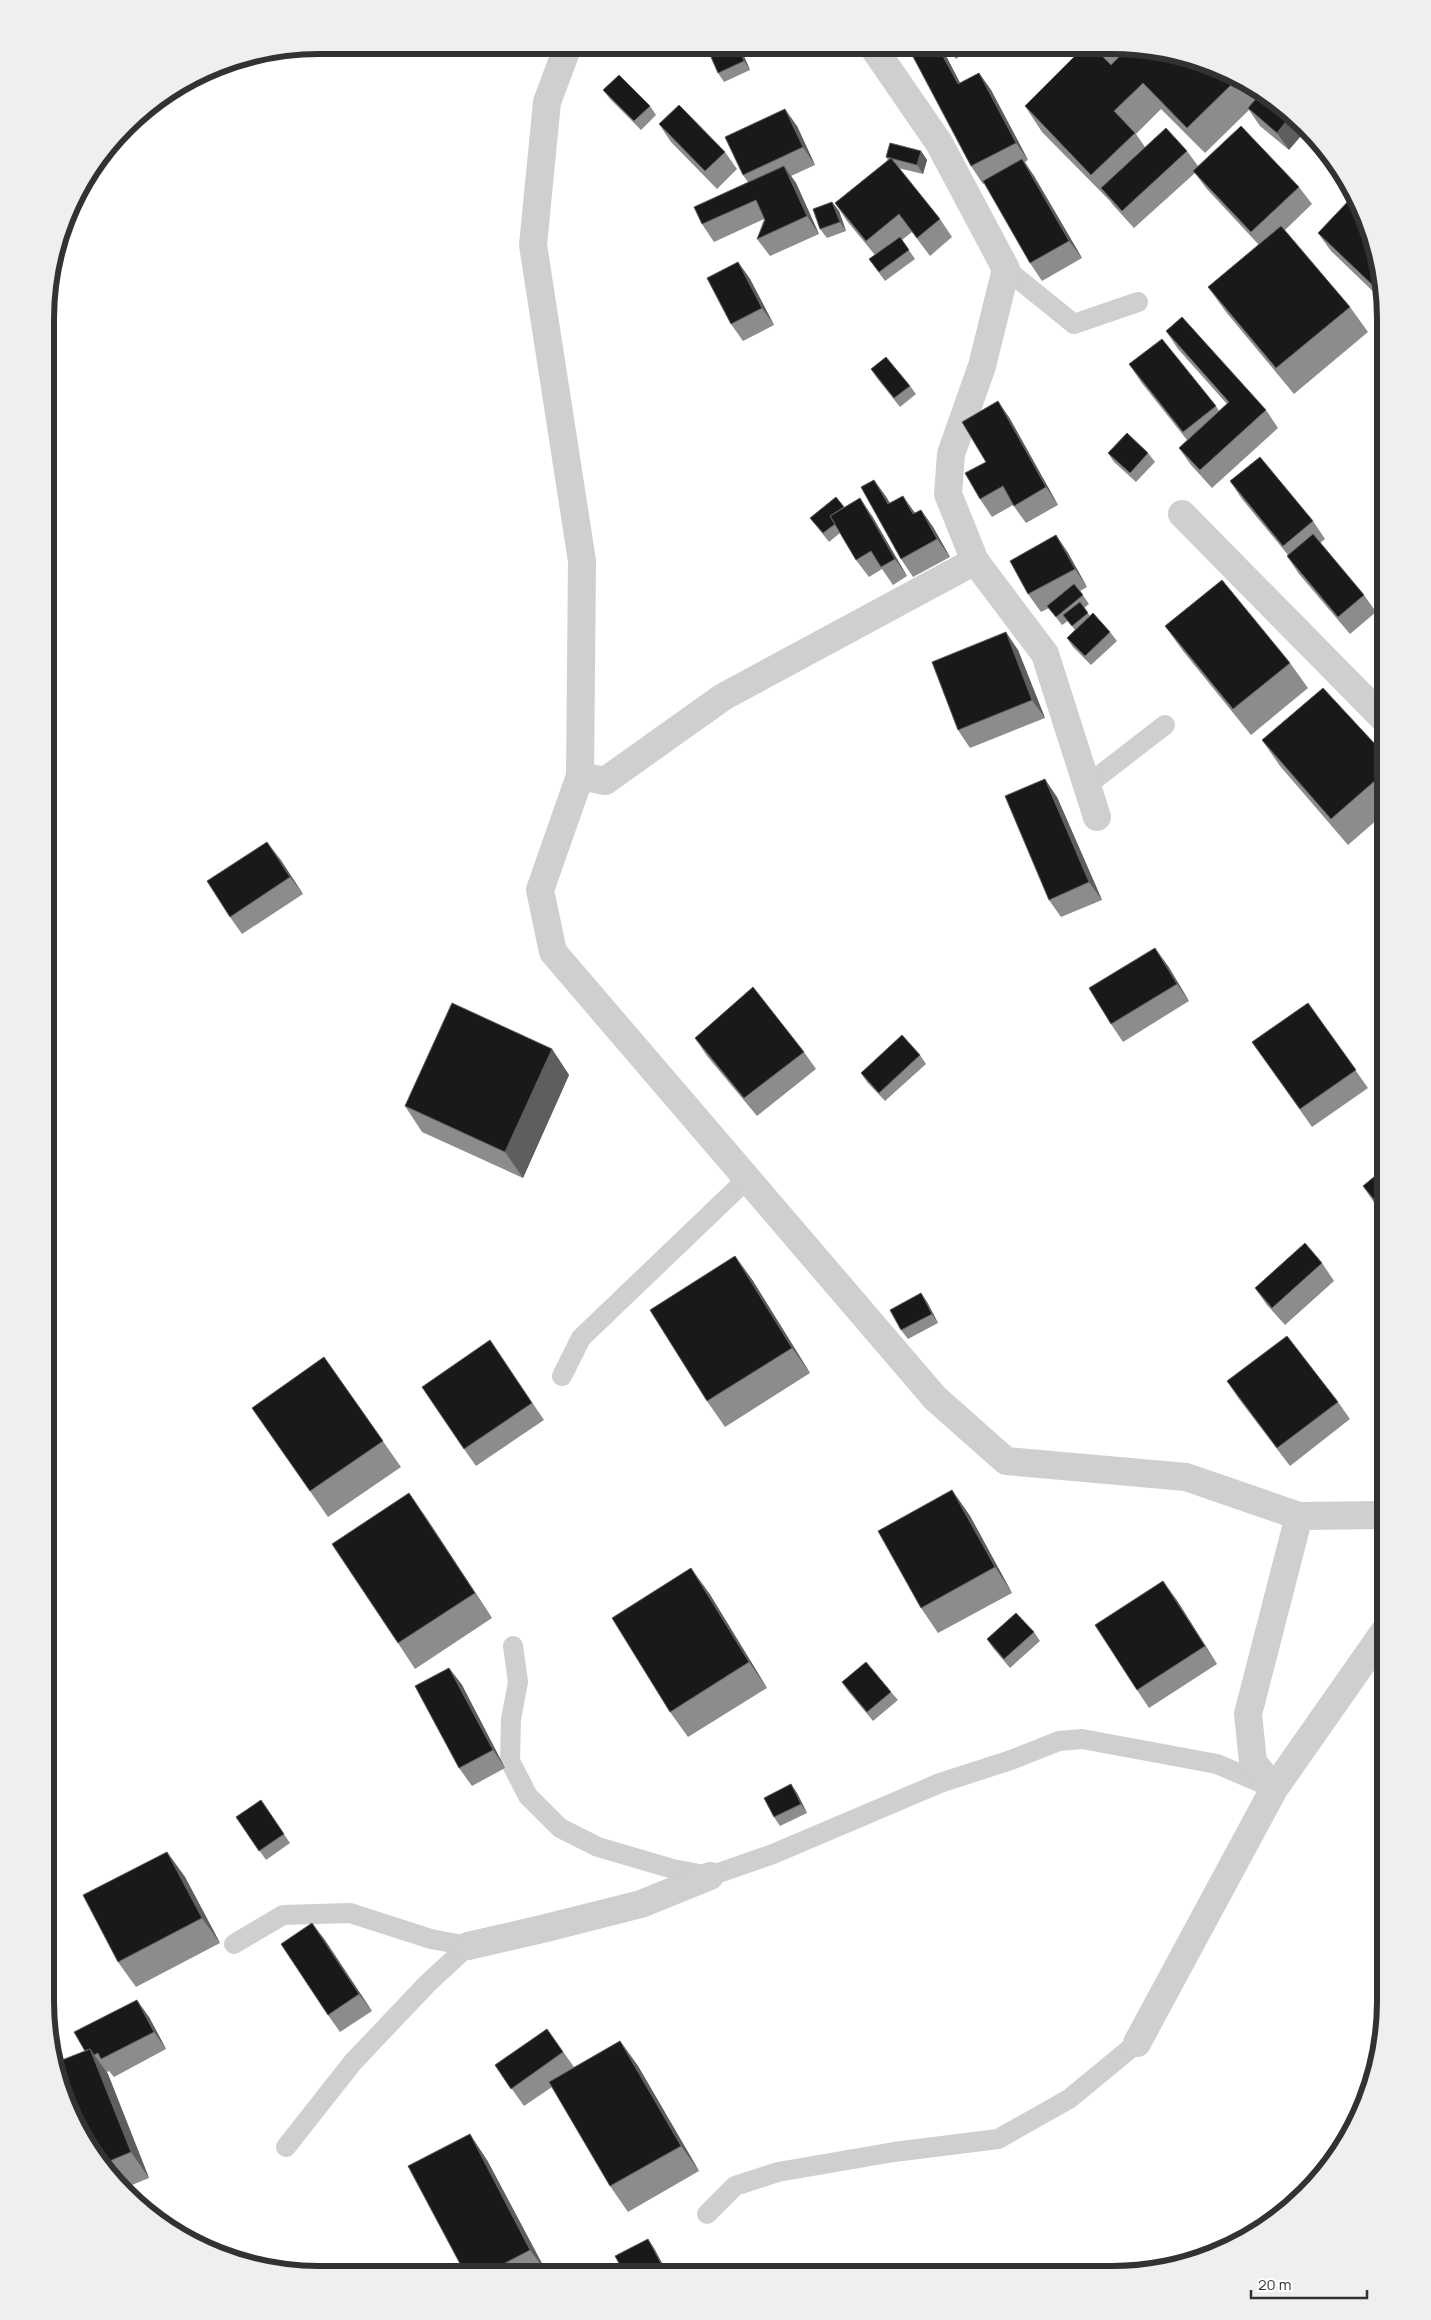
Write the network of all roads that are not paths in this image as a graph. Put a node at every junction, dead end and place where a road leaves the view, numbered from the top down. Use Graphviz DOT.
graph roads {
  1 [pos="565,54"];
  2 [pos="878,54"];
  3 [pos="1006,269"];
  4 [pos="1138,302"];
  5 [pos="1182,514"];
  6 [pos="976,561"];
  7 [pos="1377,712"];
  8 [pos="1165,725"];
  9 [pos="580,776"];
  10 [pos="1086,786"];
  11 [pos="1097,817"];
  12 [pos="747,1179"];
  13 [pos="562,1376"];
  14 [pos="1377,1515"];
  15 [pos="1299,1516"];
  16 [pos="1377,1642"];
  17 [pos="513,1646"];
  18 [pos="1274,1789"];
  19 [pos="710,1876"];
  20 [pos="234,1944"];
  21 [pos="468,1946"];
  22 [pos="1137,2043"];
  23 [pos="286,2147"];
  24 [pos="707,2214"];
  1 -- 9 [label="street"];
  2 -- 3 [label="street"];
  3 -- 4 [label="lane"];
  3 -- 6 [label="street"];
  5 -- 7 [label="street"];
  6 -- 9 [label="street"];
  6 -- 10 [label="street"];
  8 -- 10 [label="lane"];
  9 -- 12 [label="street"];
  10 -- 11 [label="street"];
  12 -- 13 [label="lane"];
  12 -- 15 [label="street"];
  14 -- 15 [label="street"];
  15 -- 18 [label="street"];
  16 -- 18 [label="street"];
  17 -- 19 [label="lane"];
  18 -- 19 [label="lane"];
  18 -- 22 [label="street"];
  19 -- 21 [label="street"];
  20 -- 21 [label="lane"];
  21 -- 23 [label="lane"];
  22 -- 24 [label="lane"];
}
